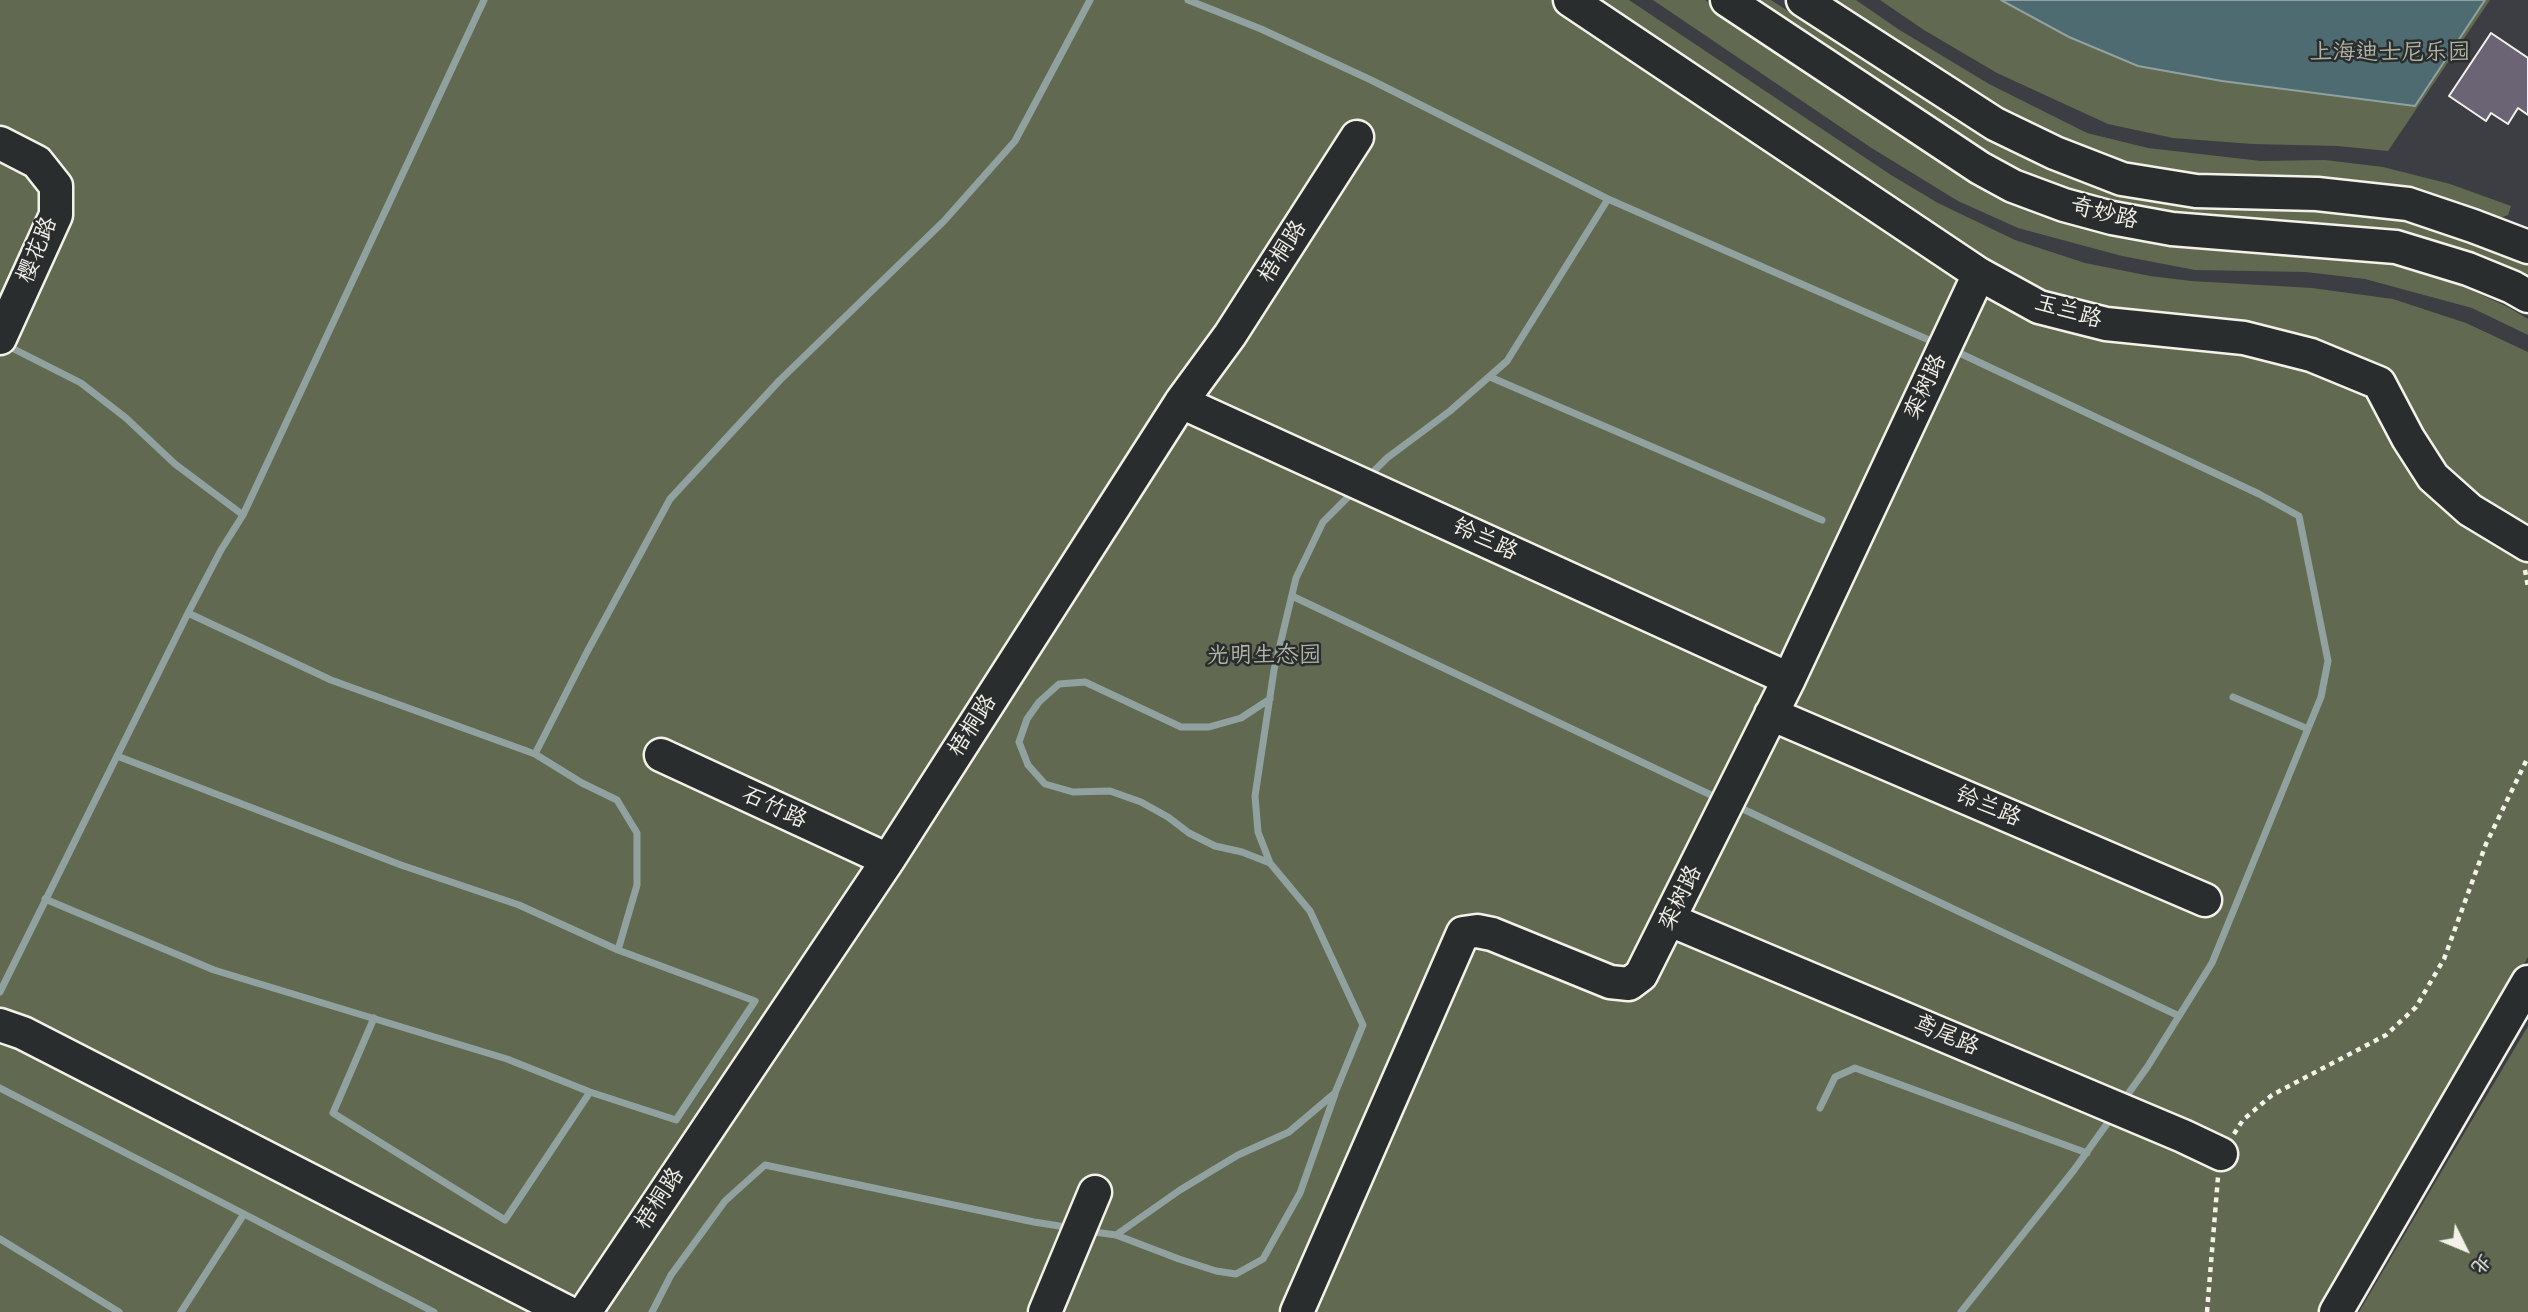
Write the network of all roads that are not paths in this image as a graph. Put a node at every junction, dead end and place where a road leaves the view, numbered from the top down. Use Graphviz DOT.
graph roads {
  1 [pos="1570,0"];
  2 [pos="1727,0"];
  3 [pos="1803,0"];
  4 [pos="1357,137"];
  5 [pos="0,143"];
  6 [pos="2525,240"];
  7 [pos="1979,274"];
  8 [pos="2528,296"];
  9 [pos="0,338"];
  10 [pos="1181,402"];
  11 [pos="2528,545"];
  12 [pos="1789,679"];
  13 [pos="1771,714"];
  14 [pos="661,755"];
  15 [pos="888,860"];
  16 [pos="2205,900"];
  17 [pos="1670,920"];
  18 [pos="2528,982"];
  19 [pos="0,1025"];
  20 [pos="2221,1154"];
  21 [pos="1084,1217"];
  22 [pos="567,1312"];
  23 [pos="585,1312"];
  24 [pos="1045,1312"];
  25 [pos="1297,1312"];
  26 [pos="2336,1312"];
  1 -- 7 [label="street, 玉兰路"];
  2 -- 8 [label="street, 奇妙路"];
  3 -- 6 [label="street, 奇妙路"];
  4 -- 10 [label="street, 梧桐路"];
  5 -- 9 [label="street, 樱花路"];
  7 -- 11 [label="street, 玉兰路"];
  7 -- 12 [label="street, 栾树路"];
  10 -- 12 [label="street, 铃兰路"];
  10 -- 15 [label="street, 梧桐路"];
  12 -- 13 [label="street, 栾树路"];
  13 -- 16 [label="street, 铃兰路"];
  13 -- 17 [label="street, 栾树路"];
  14 -- 15 [label="street, 石竹路"];
  15 -- 23 [label="street, 梧桐路"];
  17 -- 20 [label="street, 鸢尾路"];
  17 -- 25 [label="street, 栾树路"];
  18 -- 26 [label="street"];
  19 -- 22 [label="street"];
  21 -- 24 [label="street"];
}
